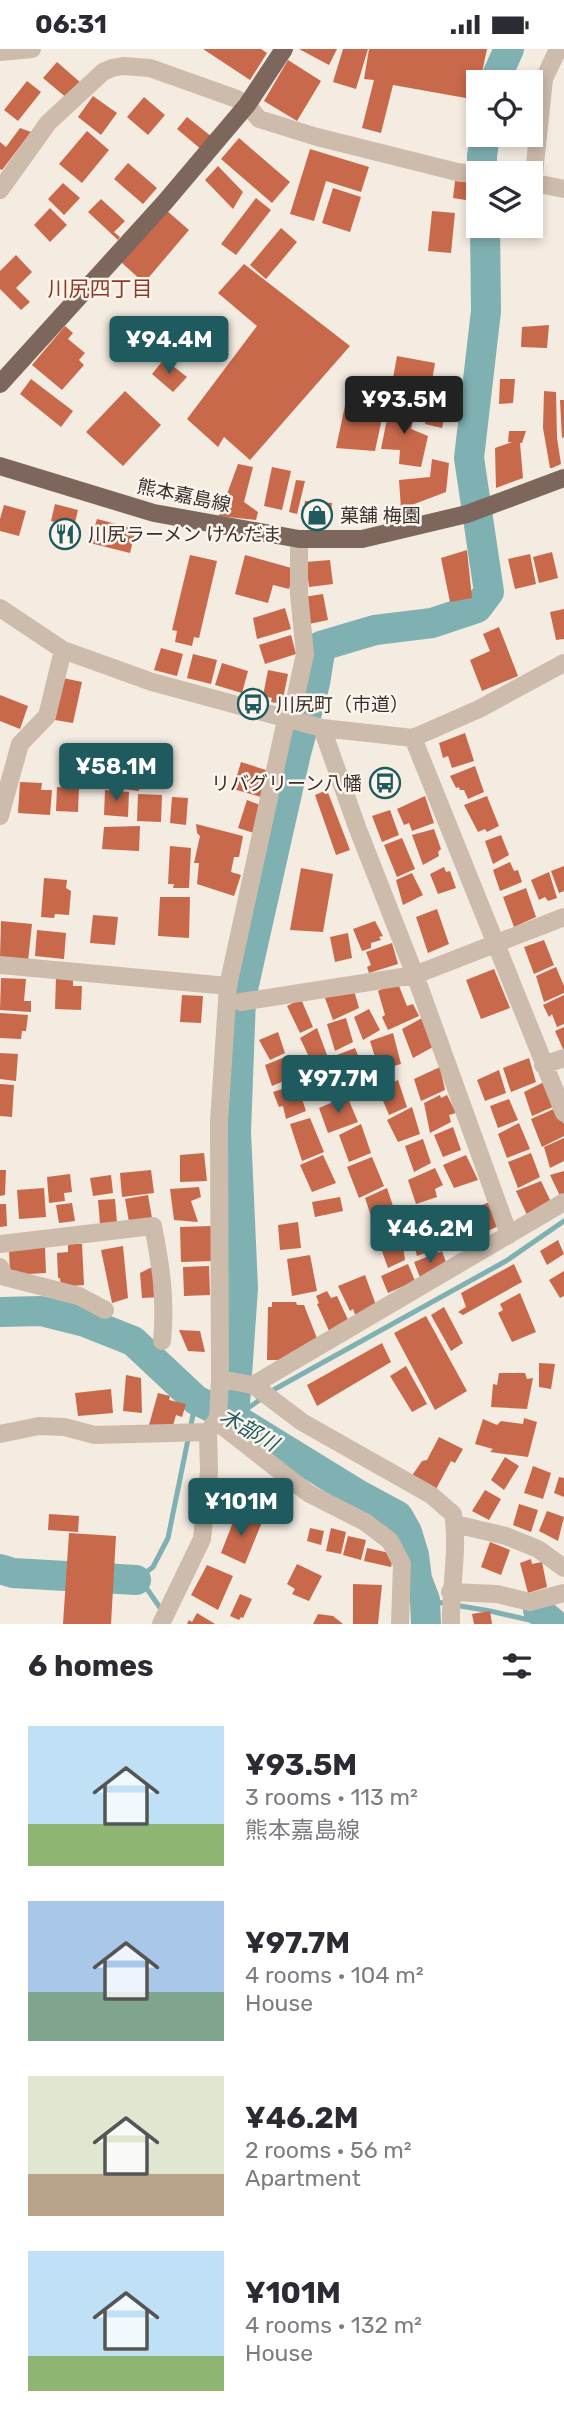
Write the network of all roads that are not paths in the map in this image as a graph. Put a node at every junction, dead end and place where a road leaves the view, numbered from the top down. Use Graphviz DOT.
graph roads {
  1 [pos="33,49"];
  2 [pos="284,49"];
  3 [pos="558,49"];
  4 [pos="0,52"];
  5 [pos="247,106"];
  6 [pos="534,161"];
  7 [pos="466,173"];
  8 [pos="543,185"];
  9 [pos="1,188"];
  10 [pos="564,189"];
  11 [pos="0,384"];
  12 [pos="0,466"];
  13 [pos="564,478"];
  14 [pos="299,539"];
  15 [pos="0,608"];
  16 [pos="63,650"];
  17 [pos="564,663"];
  18 [pos="292,721"];
  19 [pos="322,728"];
  20 [pos="413,738"];
  21 [pos="0,816"];
  22 [pos="564,917"];
  23 [pos="496,946"];
  24 [pos="0,965"];
  25 [pos="415,975"];
  26 [pos="228,986"];
  27 [pos="241,1002"];
  28 [pos="564,1058"];
  29 [pos="543,1065"];
  30 [pos="564,1112"];
  31 [pos="564,1202"];
  32 [pos="509,1235"];
  33 [pos="0,1244"];
  34 [pos="0,1267"];
  35 [pos="105,1310"];
  36 [pos="162,1341"];
  37 [pos="220,1379"];
  38 [pos="253,1385"];
  39 [pos="214,1424"];
  40 [pos="0,1434"];
  41 [pos="455,1524"];
  42 [pos="564,1568"];
  43 [pos="450,1592"];
  44 [pos="564,1593"];
  45 [pos="161,1624"];
  46 [pos="400,1624"];
  47 [pos="451,1624"];
  1 -- 4 [label="street"];
  2 -- 5 [label="main road"];
  3 -- 6 [label="street"];
  5 -- 7 [label="street"];
  5 -- 9 [label="street"];
  5 -- 11 [label="main road"];
  8 -- 10 [label="street"];
  12 -- 14 [label="main road, 熊本嘉島線"];
  13 -- 14 [label="main road, 熊本嘉島線"];
  14 -- 18 [label="street"];
  15 -- 16 [label="street"];
  16 -- 18 [label="street"];
  16 -- 21 [label="street"];
  17 -- 20 [label="street"];
  18 -- 19 [label="street"];
  18 -- 26 [label="street"];
  19 -- 20 [label="street"];
  19 -- 25 [label="street"];
  20 -- 23 [label="street"];
  22 -- 23 [label="street"];
  23 -- 25 [label="street"];
  23 -- 29 [label="street"];
  24 -- 26 [label="street"];
  25 -- 27 [label="street"];
  25 -- 32 [label="street"];
  26 -- 37 [label="street"];
  28 -- 29 [label="street"];
  29 -- 30 [label="street"];
  31 -- 32 [label="street"];
  32 -- 38 [label="street"];
  33 -- 36 [label="street"];
  34 -- 35 [label="street"];
  37 -- 38 [label="street"];
  37 -- 39 [label="street"];
  38 -- 41 [label="street"];
  39 -- 40 [label="street"];
  39 -- 45 [label="street"];
  39 -- 46 [label="street"];
  41 -- 42 [label="street"];
  41 -- 43 [label="street"];
  43 -- 44 [label="street"];
  43 -- 47 [label="street"];
}
